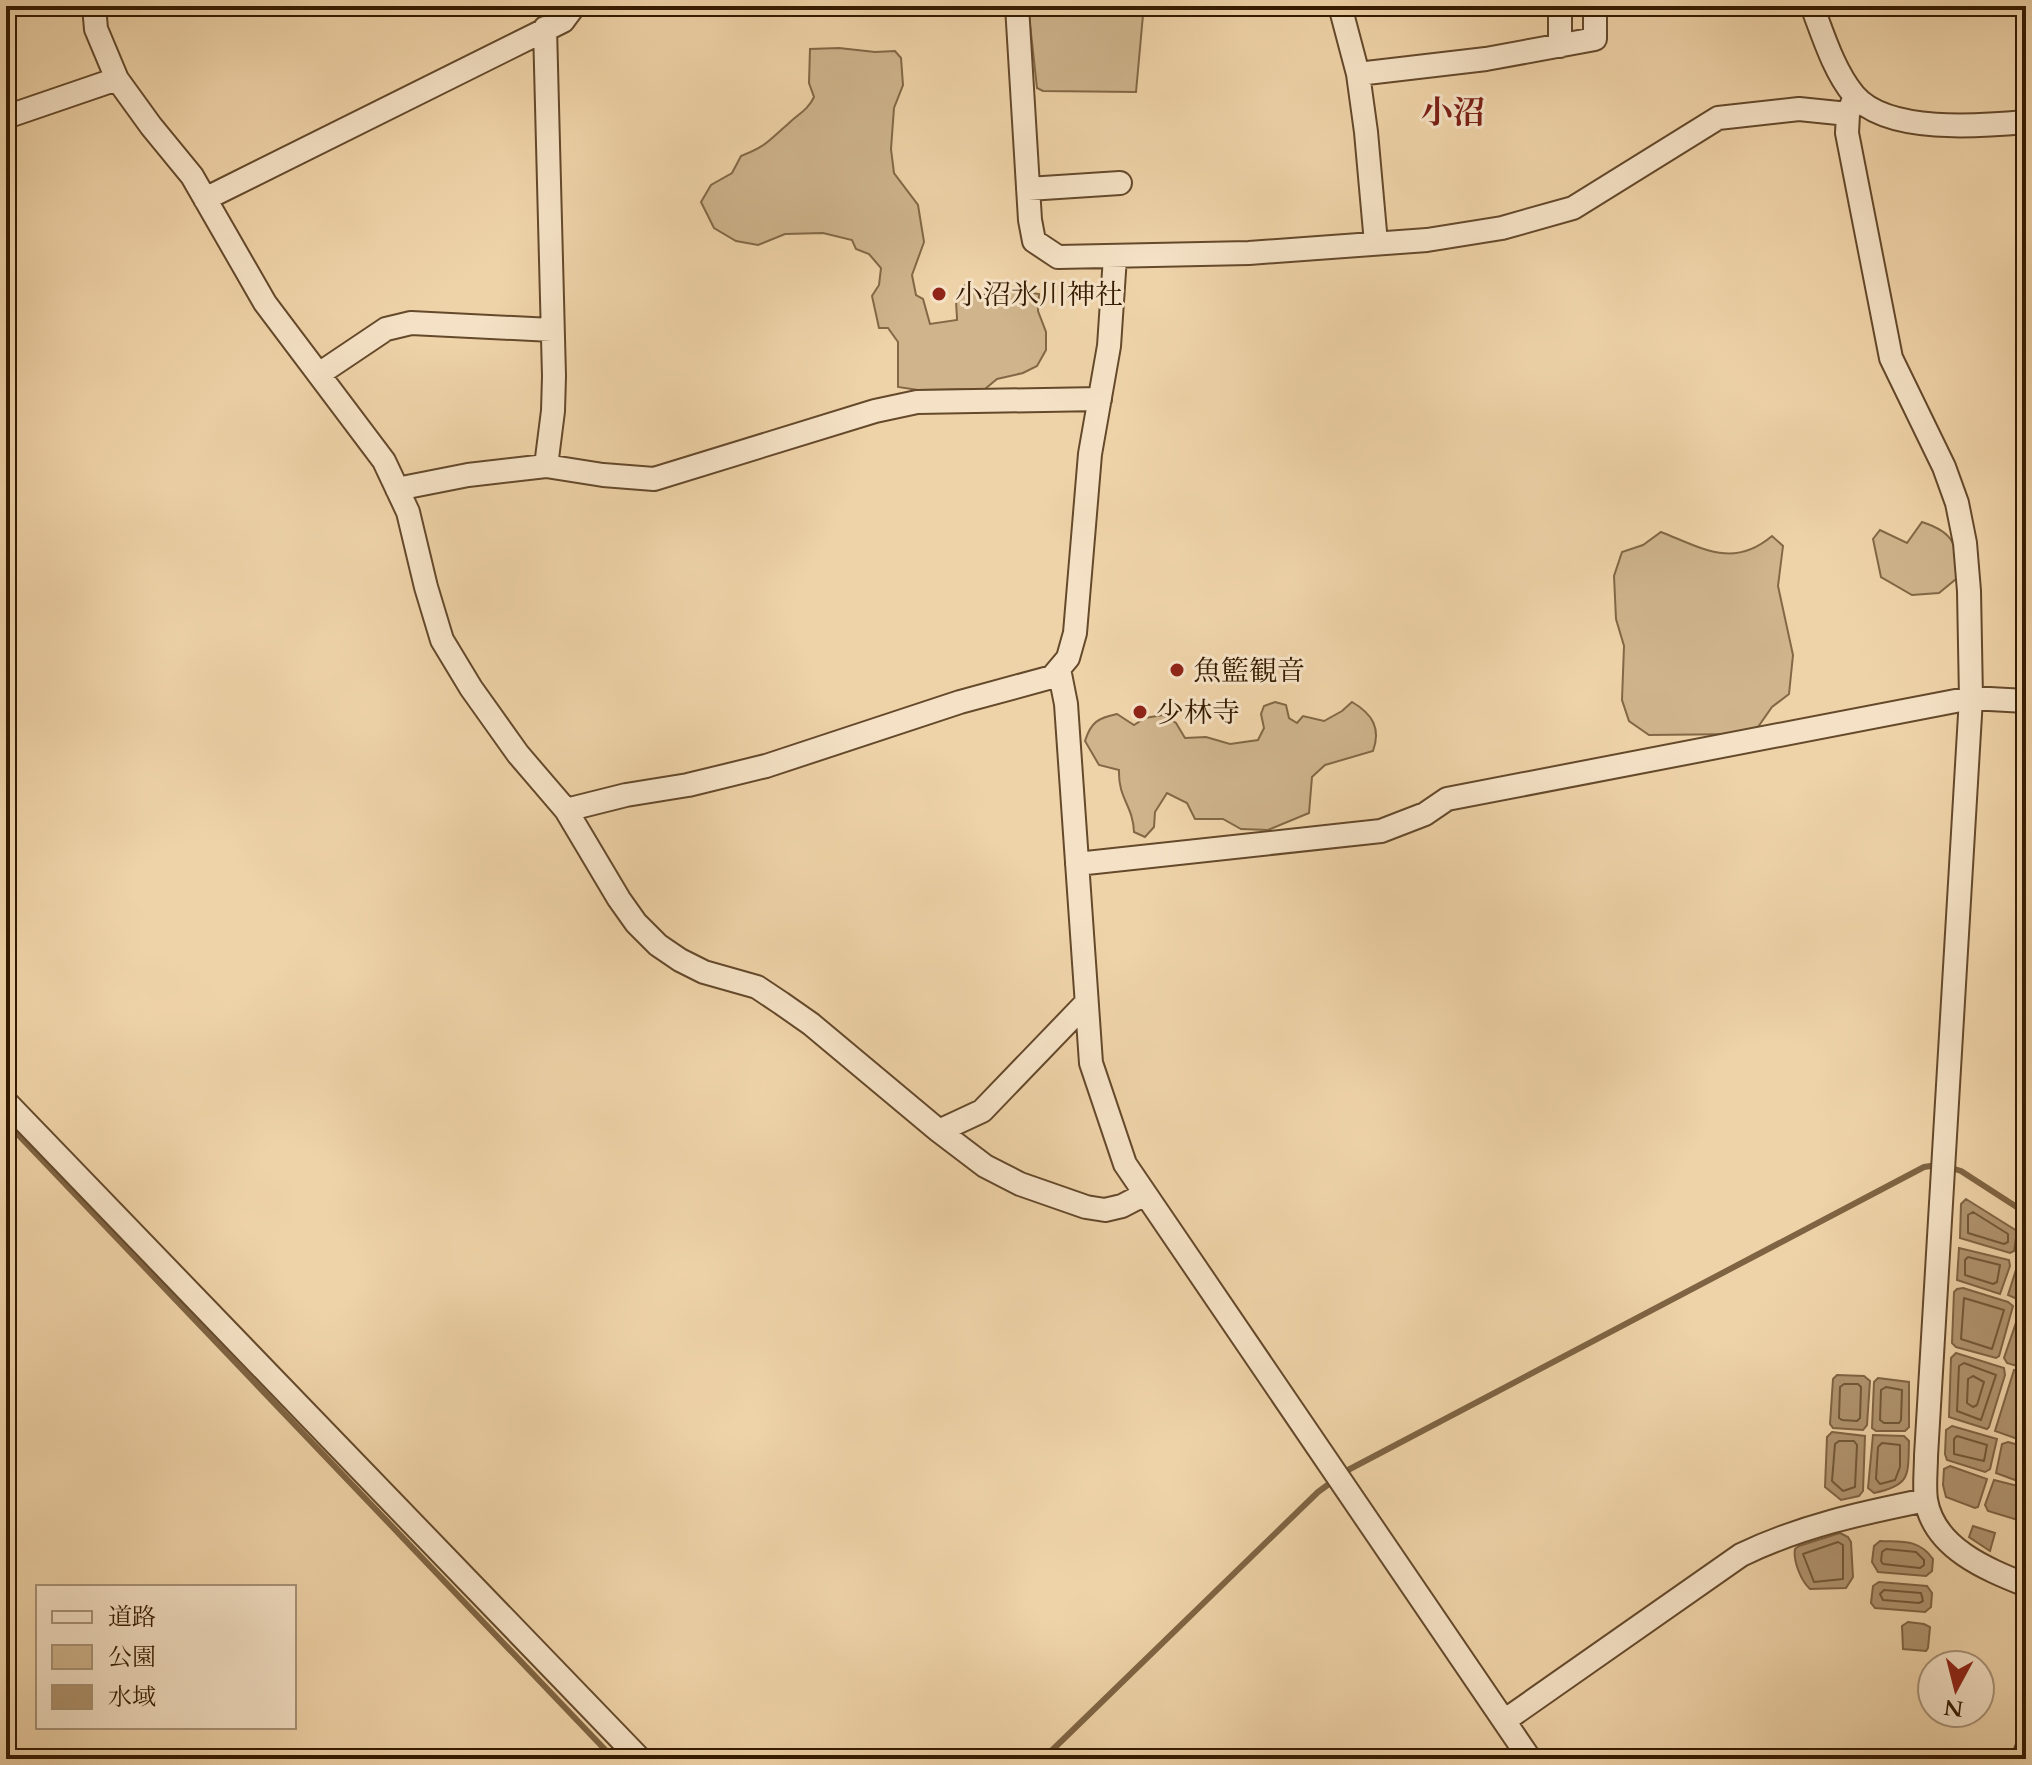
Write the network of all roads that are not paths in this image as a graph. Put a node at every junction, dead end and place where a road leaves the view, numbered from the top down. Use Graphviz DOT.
graph roads {
  1 [pos="94,6"];
  2 [pos="574,6"];
  3 [pos="1017,6"];
  4 [pos="1340,6"];
  5 [pos="1560,6"];
  6 [pos="1595,6"];
  7 [pos="1812,6"];
  8 [pos="545,28"];
  9 [pos="1560,46"];
  10 [pos="1358,74"];
  11 [pos="117,79"];
  12 [pos="1852,105"];
  13 [pos="6,117"];
  14 [pos="2026,122"];
  15 [pos="1120,183"];
  16 [pos="1028,189"];
  17 [pos="205,199"];
  18 [pos="1376,243"];
  19 [pos="1115,257"];
  20 [pos="552,330"];
  21 [pos="319,374"];
  22 [pos="1100,399"];
  23 [pos="546,466"];
  24 [pos="397,489"];
  25 [pos="1059,669"];
  26 [pos="1971,698"];
  27 [pos="2026,701"];
  28 [pos="566,810"];
  29 [pos="1077,864"];
  30 [pos="1086,1003"];
  31 [pos="6,1102"];
  32 [pos="939,1131"];
  33 [pos="1145,1194"];
  34 [pos="1926,1500"];
  35 [pos="2026,1585"];
  36 [pos="1504,1721"];
  37 [pos="2026,1751"];
  38 [pos="640,1759"];
  39 [pos="1530,1759"];
  40 [pos="2024,1759"];
  1 -- 11 [label="street"];
  2 -- 8 [label="street"];
  3 -- 16 [label="street"];
  4 -- 10 [label="street"];
  5 -- 9 [label="street"];
  6 -- 9 [label="street"];
  7 -- 12 [label="street"];
  8 -- 17 [label="street"];
  8 -- 20 [label="street"];
  9 -- 10 [label="street"];
  10 -- 18 [label="street"];
  11 -- 13 [label="street"];
  11 -- 17 [label="street"];
  12 -- 14 [label="street"];
  12 -- 18 [label="street"];
  12 -- 26 [label="street"];
  15 -- 16 [label="street"];
  16 -- 19 [label="street"];
  17 -- 21 [label="street"];
  18 -- 19 [label="street"];
  19 -- 22 [label="street"];
  20 -- 21 [label="street"];
  20 -- 23 [label="street"];
  21 -- 24 [label="street"];
  22 -- 23 [label="street"];
  22 -- 25 [label="street"];
  23 -- 24 [label="street"];
  24 -- 28 [label="street"];
  25 -- 28 [label="street"];
  25 -- 29 [label="street"];
  26 -- 27 [label="street"];
  26 -- 29 [label="street"];
  26 -- 34 [label="street"];
  28 -- 32 [label="street"];
  29 -- 30 [label="street"];
  30 -- 32 [label="street"];
  30 -- 33 [label="street"];
  31 -- 38 [label="street"];
  32 -- 33 [label="street"];
  33 -- 36 [label="street"];
  34 -- 35 [label="street"];
  34 -- 36 [label="street"];
  36 -- 39 [label="street"];
  37 -- 40 [label="street"];
}
